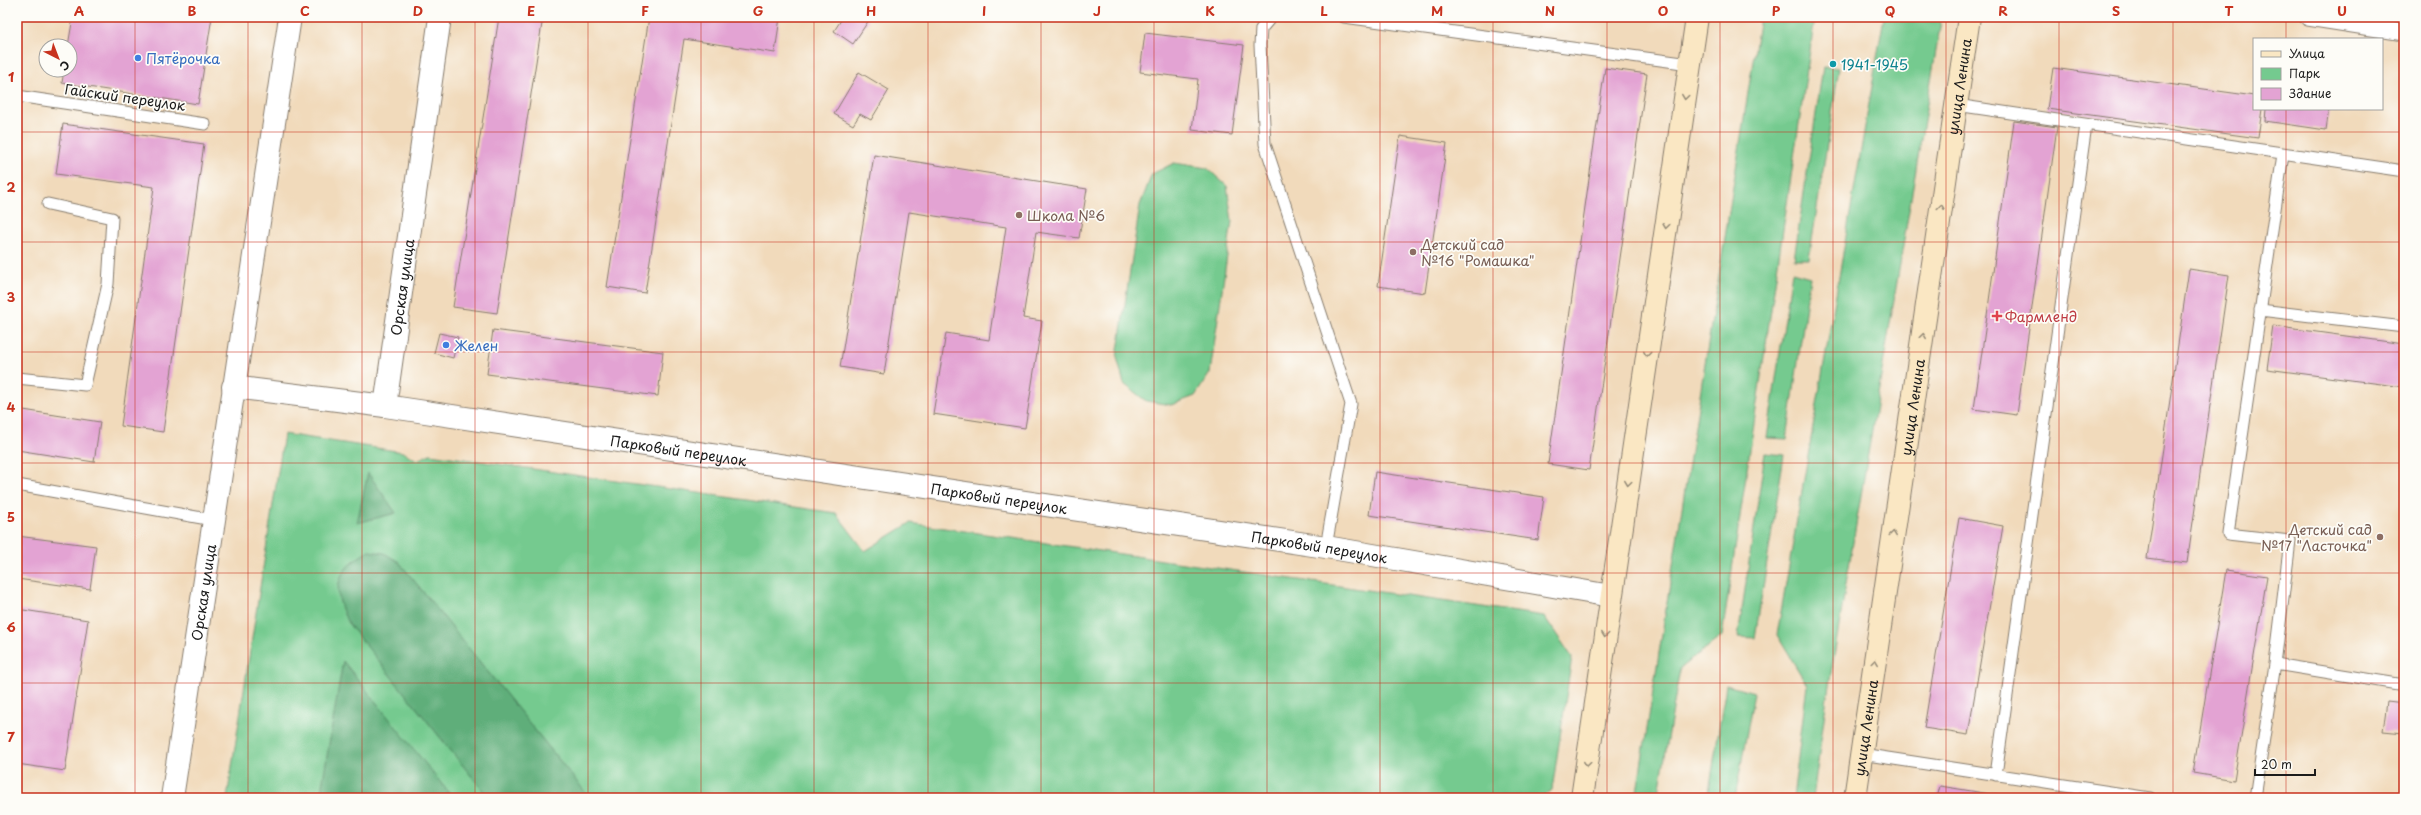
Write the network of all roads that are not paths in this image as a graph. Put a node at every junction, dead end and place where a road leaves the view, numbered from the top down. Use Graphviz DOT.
graph roads {
  1 [pos="290,17"];
  2 [pos="440,17"];
  3 [pos="1271,17"];
  4 [pos="1344,17"];
  5 [pos="1697,17"];
  6 [pos="1969,17"];
  7 [pos="2308,17"];
  8 [pos="2404,32"];
  9 [pos="1690,64"];
  10 [pos="17,96"];
  11 [pos="1956,105"];
  12 [pos="205,124"];
  13 [pos="2086,124"];
  14 [pos="2283,154"];
  15 [pos="2404,171"];
  16 [pos="48,204"];
  17 [pos="2260,310"];
  18 [pos="2404,327"];
  19 [pos="17,378"];
  20 [pos="233,387"];
  21 [pos="385,406"];
  22 [pos="17,485"];
  23 [pos="213,520"];
  24 [pos="1326,547"];
  25 [pos="1611,596"];
  26 [pos="2275,664"];
  27 [pos="2404,685"];
  28 [pos="1861,754"];
  29 [pos="1996,775"];
  30 [pos="172,798"];
  31 [pos="1582,798"];
  32 [pos="1855,798"];
  33 [pos="2150,798"];
  34 [pos="2255,798"];
  1 -- 20 [label="street, Орская улица"];
  2 -- 21 [label="street, Орская улица"];
  3 -- 24 [label="lane"];
  4 -- 9 [label="lane"];
  5 -- 9 [label="main road"];
  6 -- 11 [label="main road, улица Ленина"];
  7 -- 8 [label="street"];
  9 -- 25 [label="main road, one-way"];
  10 -- 12 [label="lane, Гайский переулок"];
  11 -- 13 [label="lane"];
  28 -- 11 [label="main road, улица Ленина, one-way"];
  13 -- 14 [label="lane"];
  13 -- 29 [label="lane"];
  14 -- 15 [label="lane"];
  14 -- 17 [label="lane"];
  16 -- 19 [label="lane"];
  17 -- 18 [label="lane"];
  17 -- 26 [label="lane"];
  20 -- 21 [label="street"];
  20 -- 23 [label="street, Орская улица"];
  21 -- 24 [label="street, Парковый переулок"];
  22 -- 23 [label="lane"];
  23 -- 30 [label="street, Орская улица"];
  24 -- 25 [label="street, Парковый переулок"];
  25 -- 31 [label="main road, one-way"];
  26 -- 27 [label="lane"];
  26 -- 34 [label="lane"];
  28 -- 29 [label="lane"];
  28 -- 32 [label="main road, улица Ленина"];
  29 -- 33 [label="lane"];
}
